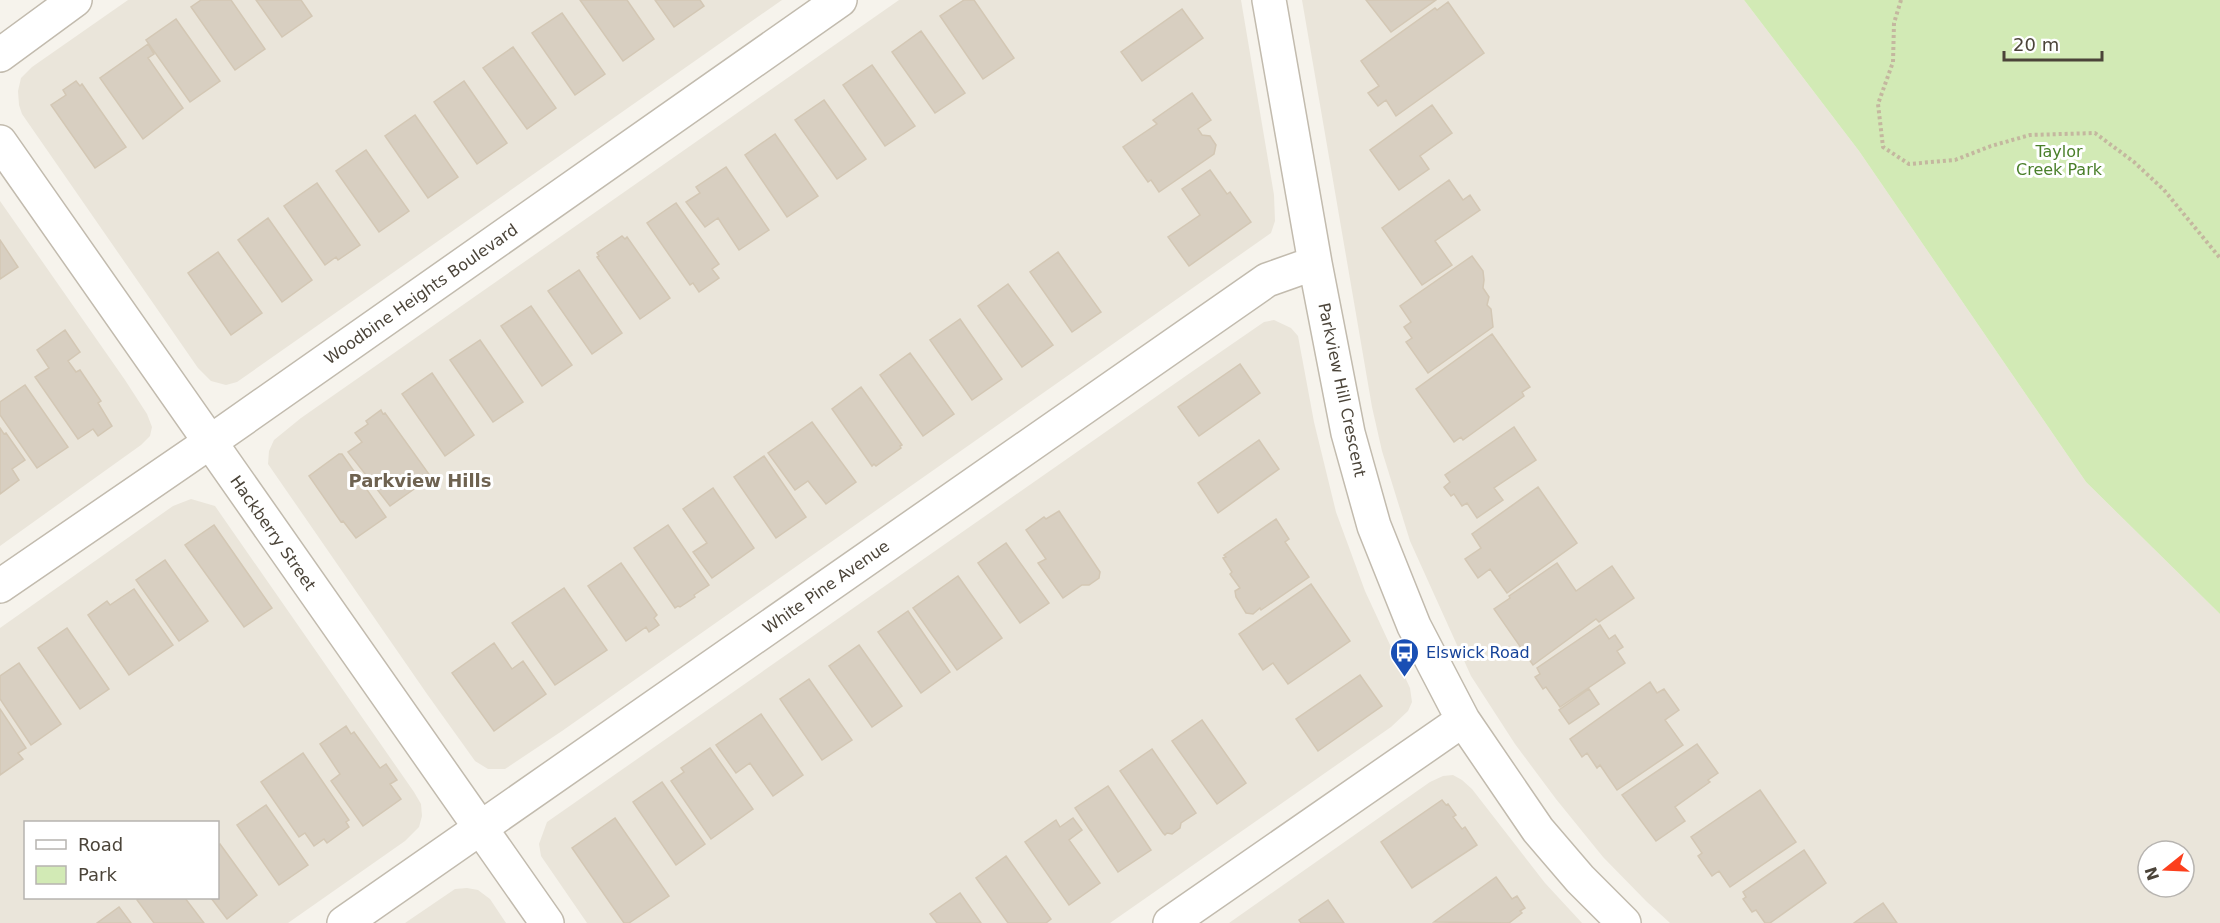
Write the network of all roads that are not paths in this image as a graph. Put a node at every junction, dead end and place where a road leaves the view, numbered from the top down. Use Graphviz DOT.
graph roads {
  1 [pos="75,0"];
  2 [pos="840,0"];
  3 [pos="1269,0"];
  4 [pos="0,55"];
  5 [pos="0,142"];
  6 [pos="1315,263"];
  7 [pos="210,442"];
  8 [pos="0,586"];
  9 [pos="1462,720"];
  10 [pos="480,828"];
  11 [pos="344,923"];
  12 [pos="547,923"];
  13 [pos="1170,923"];
  14 [pos="1623,923"];
  1 -- 4 [label="street"];
  2 -- 7 [label="street, Woodbine Heights Boulevard"];
  3 -- 6 [label="street, Parkview Hill Crescent"];
  5 -- 7 [label="street, Hackberry Street"];
  6 -- 9 [label="street, Parkview Hill Crescent"];
  6 -- 10 [label="street, White Pine Avenue"];
  7 -- 8 [label="street, Woodbine Heights Boulevard"];
  7 -- 10 [label="street, Hackberry Street"];
  9 -- 13 [label="street"];
  9 -- 14 [label="street, Parkview Hill Crescent"];
  10 -- 11 [label="street, White Pine Avenue"];
  10 -- 12 [label="street, Hackberry Street"];
}
